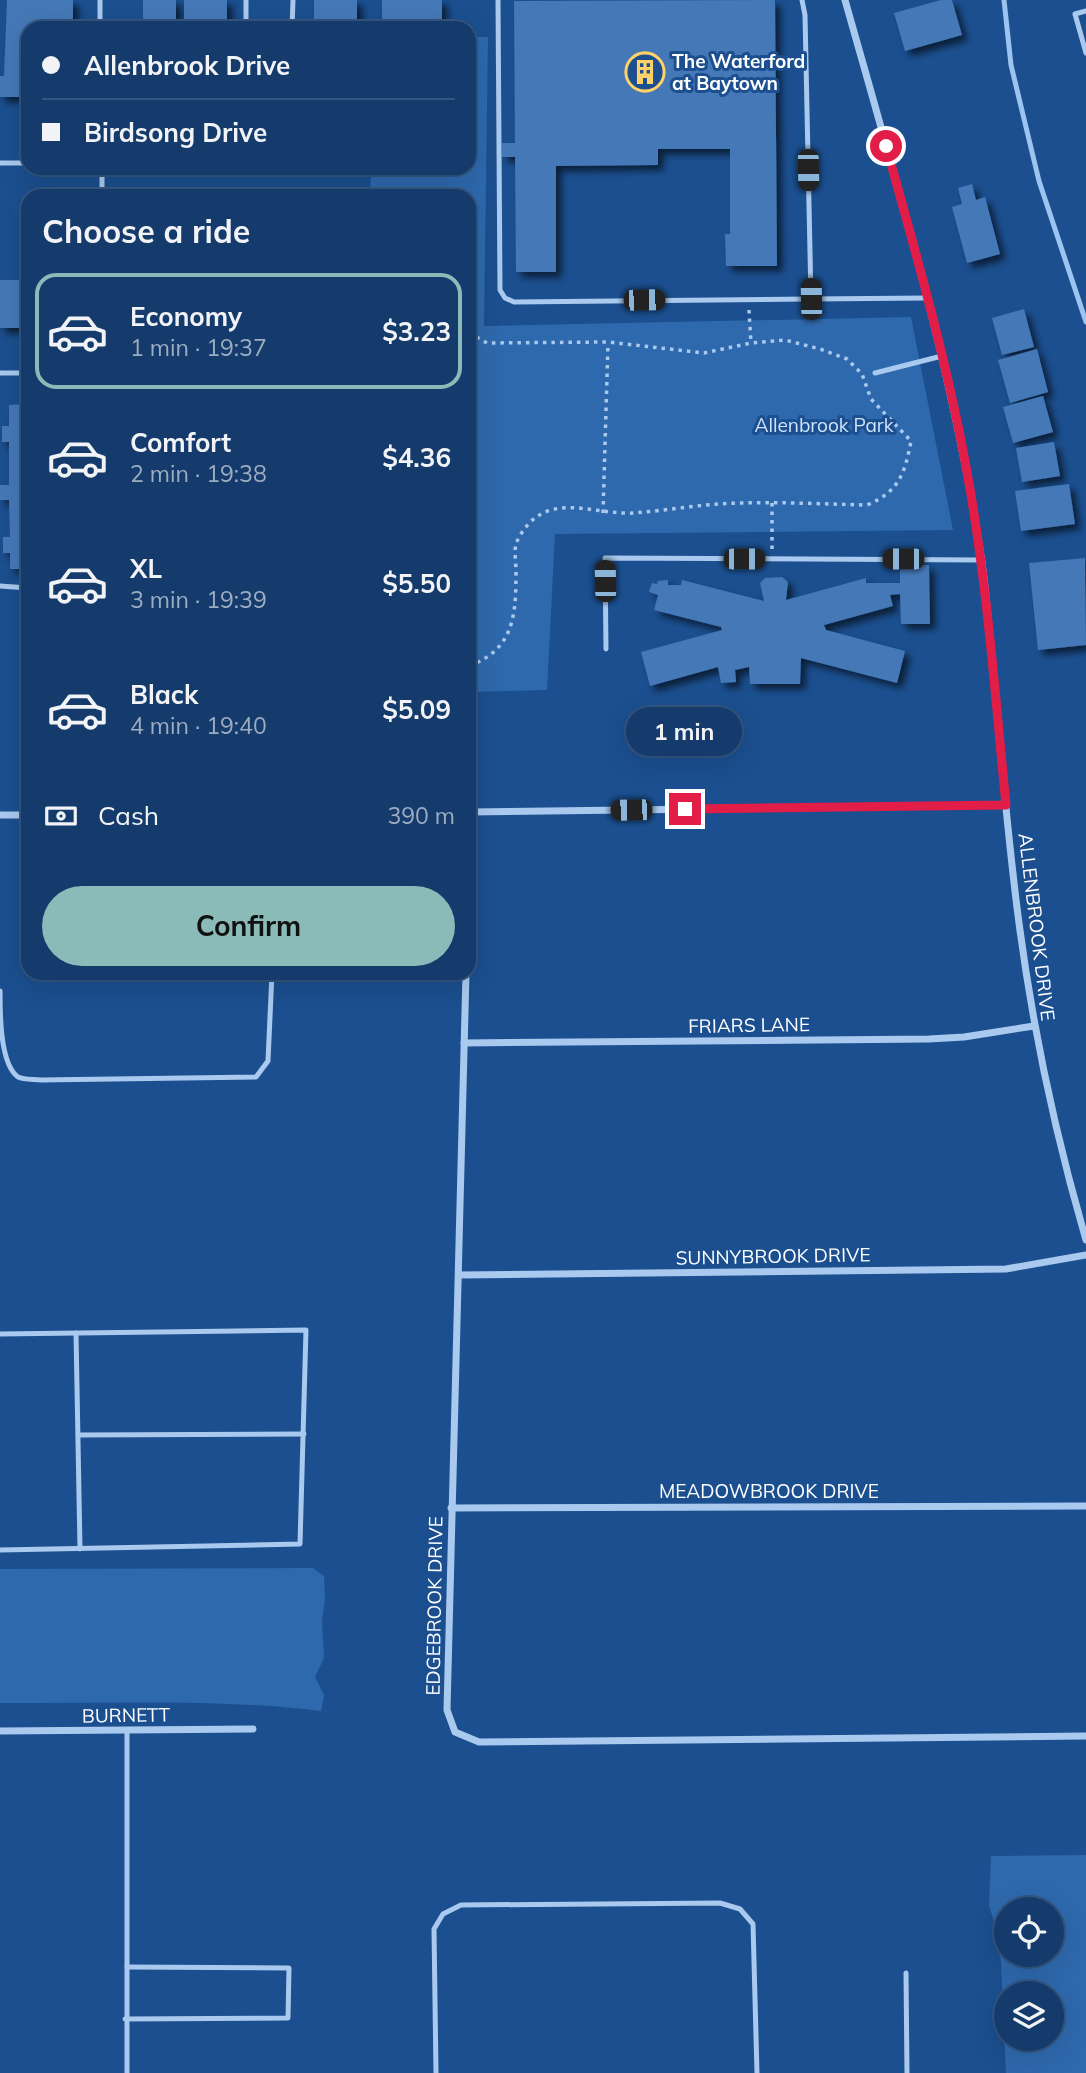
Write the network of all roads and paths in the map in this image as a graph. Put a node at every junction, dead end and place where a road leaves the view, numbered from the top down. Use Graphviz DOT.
graph roads {
  1 [pos="100,0"];
  2 [pos="246,0"];
  3 [pos="293,0"];
  4 [pos="498,0"];
  5 [pos="802,0"];
  6 [pos="845,0"];
  7 [pos="1086,11"];
  8 [pos="100,21"];
  9 [pos="246,21"];
  10 [pos="292,21"];
  11 [pos="1086,53"];
  12 [pos="0,163"];
  13 [pos="21,163"];
  14 [pos="927,298"];
  15 [pos="748,299"];
  16 [pos="811,299"];
  17 [pos="476,337"];
  18 [pos="608,342"];
  19 [pos="751,343"];
  20 [pos="942,356"];
  21 [pos="0,373"];
  22 [pos="21,373"];
  23 [pos="875,373"];
  24 [pos="772,503"];
  25 [pos="603,513"];
  26 [pos="772,559"];
  27 [pos="981,559"];
  28 [pos="0,586"];
  29 [pos="21,588"];
  30 [pos="606,649"];
  31 [pos="476,663"];
  32 [pos="1006,805"];
  33 [pos="476,812"];
  34 [pos="0,815"];
  35 [pos="21,815"];
  36 [pos="272,980"];
  37 [pos="466,980"];
  38 [pos="0,991"];
  39 [pos="1034,1026"];
  40 [pos="464,1043"];
  41 [pos="1086,1240"];
  42 [pos="1086,1255"];
  43 [pos="459,1275"];
  44 [pos="76,1333"];
  45 [pos="0,1334"];
  46 [pos="304,1434"];
  47 [pos="78,1436"];
  48 [pos="1086,1506"];
  49 [pos="452,1508"];
  50 [pos="80,1549"];
  51 [pos="0,1550"];
  52 [pos="253,1729"];
  53 [pos="0,1731"];
  54 [pos="127,1731"];
  55 [pos="1086,1736"];
  56 [pos="127,1967"];
  57 [pos="906,1973"];
  58 [pos="125,2019"];
  59 [pos="127,2073"];
  60 [pos="436,2073"];
  61 [pos="757,2073"];
  62 [pos="907,2073"];
  1 -- 8 [label="lane"];
  2 -- 9 [label="lane"];
  3 -- 10 [label="lane"];
  4 -- 15 [label="lane"];
  5 -- 16 [label="lane"];
  6 -- 14 [label="street, ALLENBROOK DRIVE"];
  7 -- 11 [label="lane"];
  12 -- 13 [label="lane"];
  14 -- 16 [label="lane"];
  14 -- 20 [label="street, ALLENBROOK DRIVE"];
  15 -- 16 [label="lane"];
  15 -- 19 [label="path"];
  17 -- 18 [label="path"];
  18 -- 19 [label="path"];
  18 -- 25 [label="path"];
  19 -- 24 [label="path"];
  20 -- 23 [label="lane"];
  20 -- 27 [label="street, ALLENBROOK DRIVE"];
  21 -- 22 [label="lane"];
  24 -- 25 [label="path"];
  24 -- 26 [label="path"];
  25 -- 31 [label="path"];
  26 -- 27 [label="lane"];
  26 -- 30 [label="lane"];
  27 -- 32 [label="street, ALLENBROOK DRIVE"];
  28 -- 29 [label="lane"];
  32 -- 33 [label="street"];
  32 -- 39 [label="street, ALLENBROOK DRIVE"];
  34 -- 35 [label="street"];
  36 -- 38 [label="lane"];
  37 -- 40 [label="street, EDGEBROOK DRIVE"];
  39 -- 40 [label="street, FRIARS LANE"];
  39 -- 41 [label="street, ALLENBROOK DRIVE"];
  40 -- 43 [label="street, EDGEBROOK DRIVE"];
  42 -- 43 [label="street, SUNNYBROOK DRIVE"];
  43 -- 49 [label="street, EDGEBROOK DRIVE"];
  44 -- 45 [label="lane"];
  44 -- 46 [label="lane"];
  44 -- 47 [label="lane"];
  46 -- 47 [label="lane"];
  46 -- 50 [label="lane"];
  47 -- 50 [label="lane"];
  48 -- 49 [label="street, MEADOWBROOK DRIVE"];
  49 -- 55 [label="street, EDGEBROOK DRIVE"];
  50 -- 51 [label="lane"];
  52 -- 54 [label="street, BURNETT"];
  53 -- 54 [label="street, BURNETT"];
  54 -- 56 [label="lane"];
  56 -- 58 [label="lane"];
  56 -- 58 [label="lane"];
  57 -- 62 [label="lane"];
  58 -- 59 [label="lane"];
  60 -- 61 [label="lane"];
}
